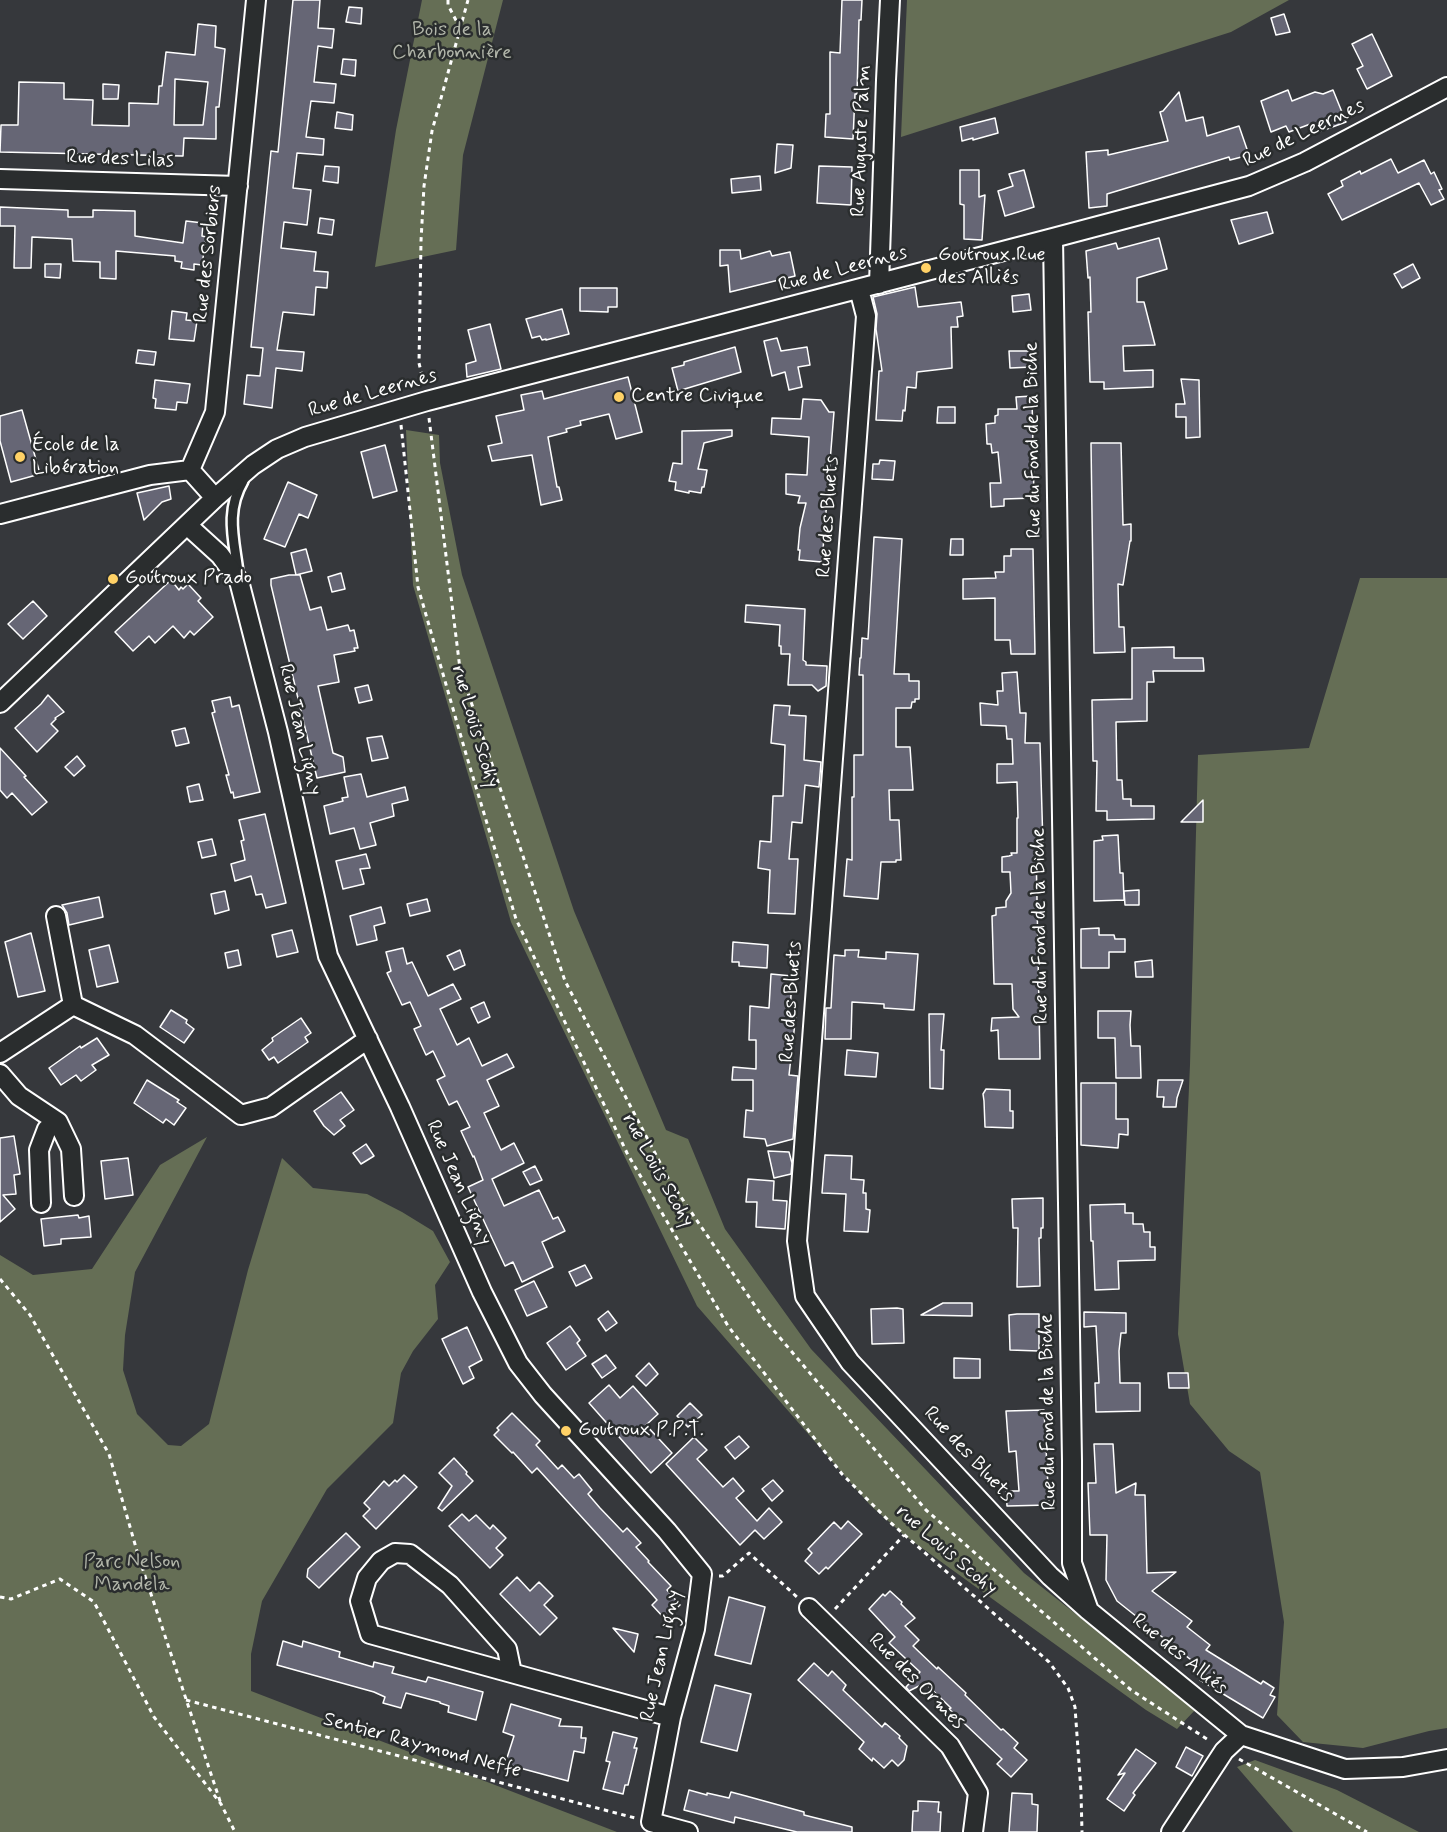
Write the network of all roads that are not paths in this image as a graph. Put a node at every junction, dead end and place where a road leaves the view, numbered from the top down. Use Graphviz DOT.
graph roads {
  1 [pos="256,0"];
  2 [pos="890,0"];
  3 [pos="1447,87"];
  4 [pos="0,179"];
  5 [pos="238,186"];
  6 [pos="1053,238"];
  7 [pos="879,284"];
  8 [pos="859,289"];
  9 [pos="253,465"];
  10 [pos="190,470"];
  11 [pos="215,498"];
  12 [pos="0,514"];
  13 [pos="186,525"];
  14 [pos="239,581"];
  15 [pos="0,703"];
  16 [pos="56,916"];
  17 [pos="72,1005"];
  18 [pos="368,1039"];
  19 [pos="0,1053"];
  20 [pos="0,1074"];
  21 [pos="58,1122"];
  22 [pos="74,1196"];
  23 [pos="41,1203"];
  24 [pos="809,1608"];
  25 [pos="1088,1610"];
  26 [pos="513,1673"];
  27 [pos="671,1717"];
  28 [pos="1241,1735"];
  29 [pos="1447,1759"];
  30 [pos="688,1832"];
  31 [pos="973,1832"];
  32 [pos="1171,1832"];
  1 -- 5 [label="street, Rue des Sorbiers"];
  2 -- 7 [label="street, Rue Auguste Palm"];
  3 -- 6 [label="street, Rue de Leernes"];
  4 -- 5 [label="street, Rue des Lilas"];
  5 -- 10 [label="street, Rue des Sorbiers"];
  6 -- 7 [label="street, Rue de Leernes"];
  6 -- 25 [label="street, Rue du Fond de la Biche"];
  7 -- 8 [label="street, Rue de Leernes"];
  8 -- 9 [label="street, Rue de Leernes"];
  8 -- 25 [label="street, Rue des Bluets"];
  9 -- 11 [label="street, Rue de Leernes"];
  9 -- 14 [label="lane"];
  10 -- 11 [label="street"];
  10 -- 12 [label="street"];
  11 -- 13 [label="street, Rue de Leernes"];
  13 -- 14 [label="street, Rue Jean Ligny"];
  13 -- 15 [label="street, Rue de Leernes"];
  14 -- 18 [label="street, Rue Jean Ligny"];
  16 -- 17 [label="street"];
  17 -- 18 [label="street"];
  17 -- 19 [label="street"];
  18 -- 27 [label="street, Rue Jean Ligny"];
  20 -- 21 [label="street"];
  21 -- 22 [label="street"];
  21 -- 23 [label="street"];
  24 -- 31 [label="street, Rue des Ormes"];
  25 -- 28 [label="street, Rue des Alliés"];
  26 -- 26 [label="street"];
  26 -- 27 [label="street"];
  27 -- 30 [label="street, Rue Jean Ligny"];
  28 -- 29 [label="street"];
  28 -- 32 [label="street"];
}
